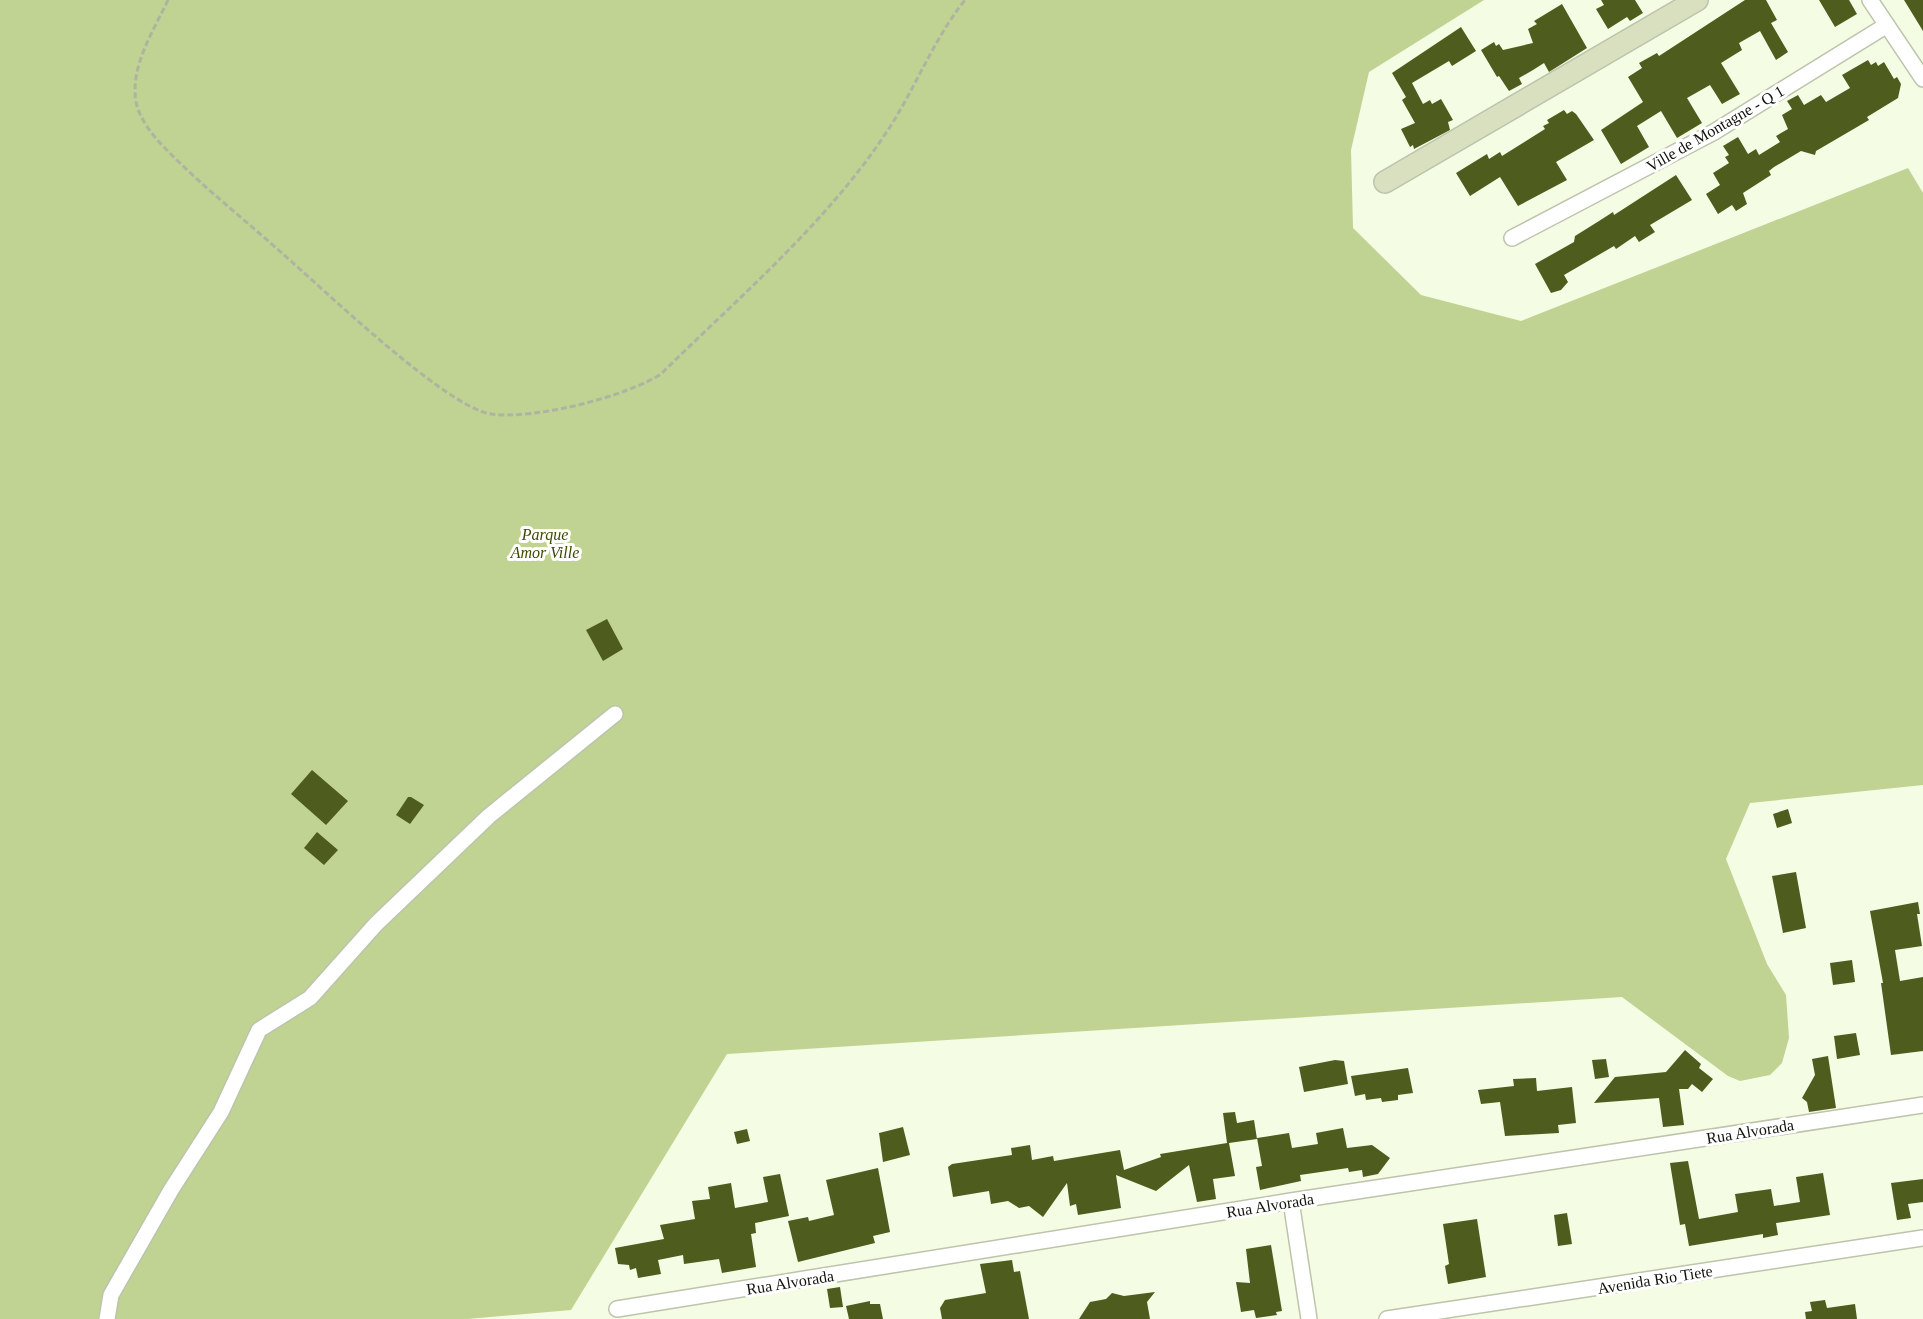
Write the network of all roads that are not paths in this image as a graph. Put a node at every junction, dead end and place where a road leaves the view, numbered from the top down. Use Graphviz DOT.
graph roads {
  1 [pos="1697,0"];
  2 [pos="1870,0"];
  3 [pos="1887,26"];
  4 [pos="1923,79"];
  5 [pos="1385,182"];
  6 [pos="1512,238"];
  7 [pos="615,714"];
  8 [pos="1923,1105"];
  9 [pos="1291,1202"];
  10 [pos="1923,1238"];
  11 [pos="617,1309"];
  12 [pos="107,1319"];
  13 [pos="1309,1319"];
  14 [pos="1387,1319"];
  1 -- 5 [label="street"];
  2 -- 3 [label="street"];
  3 -- 4 [label="street"];
  3 -- 6 [label="street, Ville de Montagne - Q 1"];
  7 -- 12 [label="street"];
  8 -- 9 [label="street, Rua Alvorada"];
  9 -- 11 [label="street, Rua Alvorada"];
  9 -- 13 [label="street"];
  10 -- 14 [label="street, Avenida Rio Tiete"];
}
